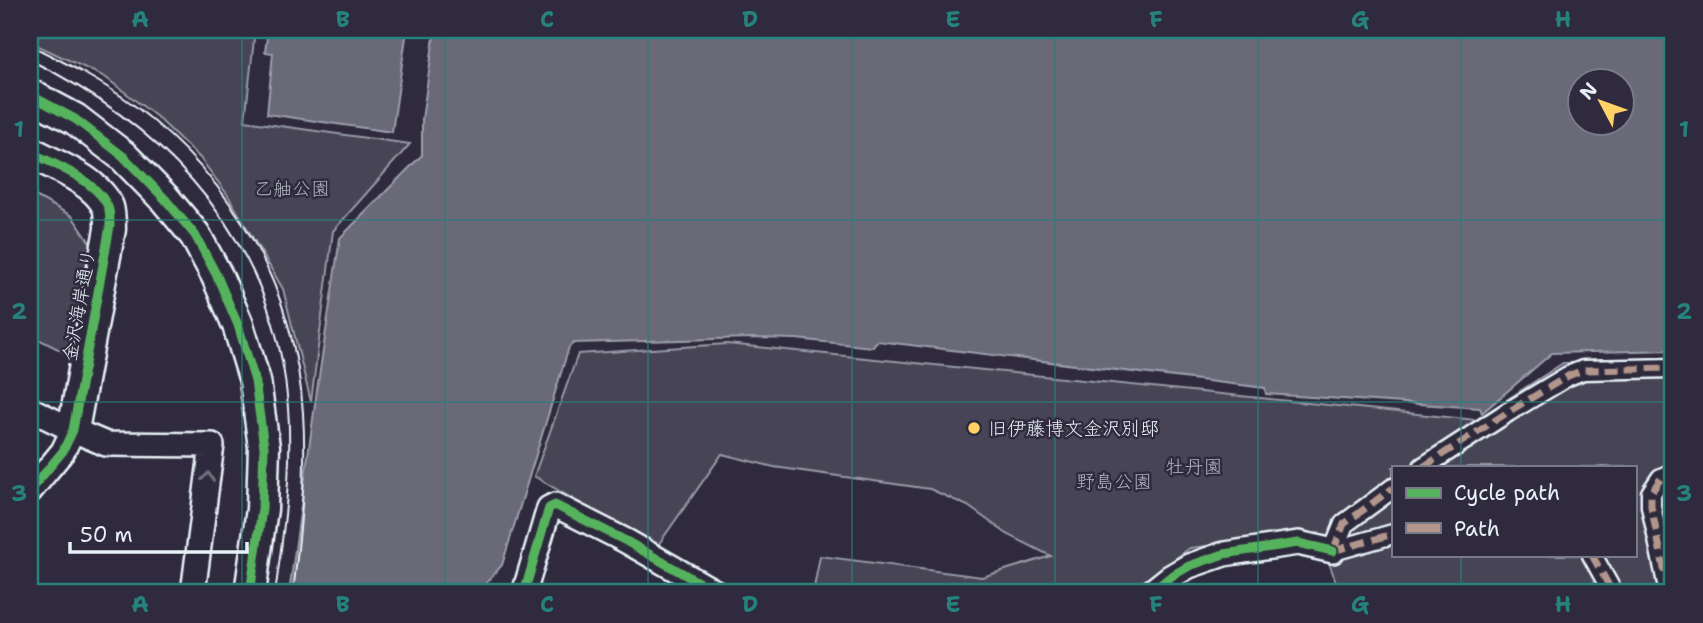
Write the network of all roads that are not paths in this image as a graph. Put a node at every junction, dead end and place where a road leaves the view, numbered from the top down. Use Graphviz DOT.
graph roads {
  1 [pos="30,95"];
  2 [pos="30,152"];
  3 [pos="1673,368"];
  4 [pos="30,409"];
  5 [pos="73,430"];
  6 [pos="1425,466"];
  7 [pos="1673,473"];
  8 [pos="1392,489"];
  9 [pos="30,491"];
  10 [pos="1392,534"];
  11 [pos="1333,551"];
  12 [pos="1593,556"];
  13 [pos="193,593"];
  14 [pos="250,593"];
  15 [pos="524,593"];
  16 [pos="718,593"];
  17 [pos="1150,593"];
  18 [pos="1613,593"];
  19 [pos="1669,593"];
  1 -- 14 [label="street"];
  2 -- 5 [label="street, 金沢海岸通り"];
  3 -- 6 [label="street"];
  4 -- 5 [label="street"];
  5 -- 9 [label="street, 金沢海岸通り"];
  13 -- 5 [label="street, one-way"];
  7 -- 19 [label="street"];
  8 -- 11 [label="street"];
  10 -- 11 [label="street"];
  11 -- 17 [label="street"];
  12 -- 18 [label="street"];
  15 -- 16 [label="street"];
}
